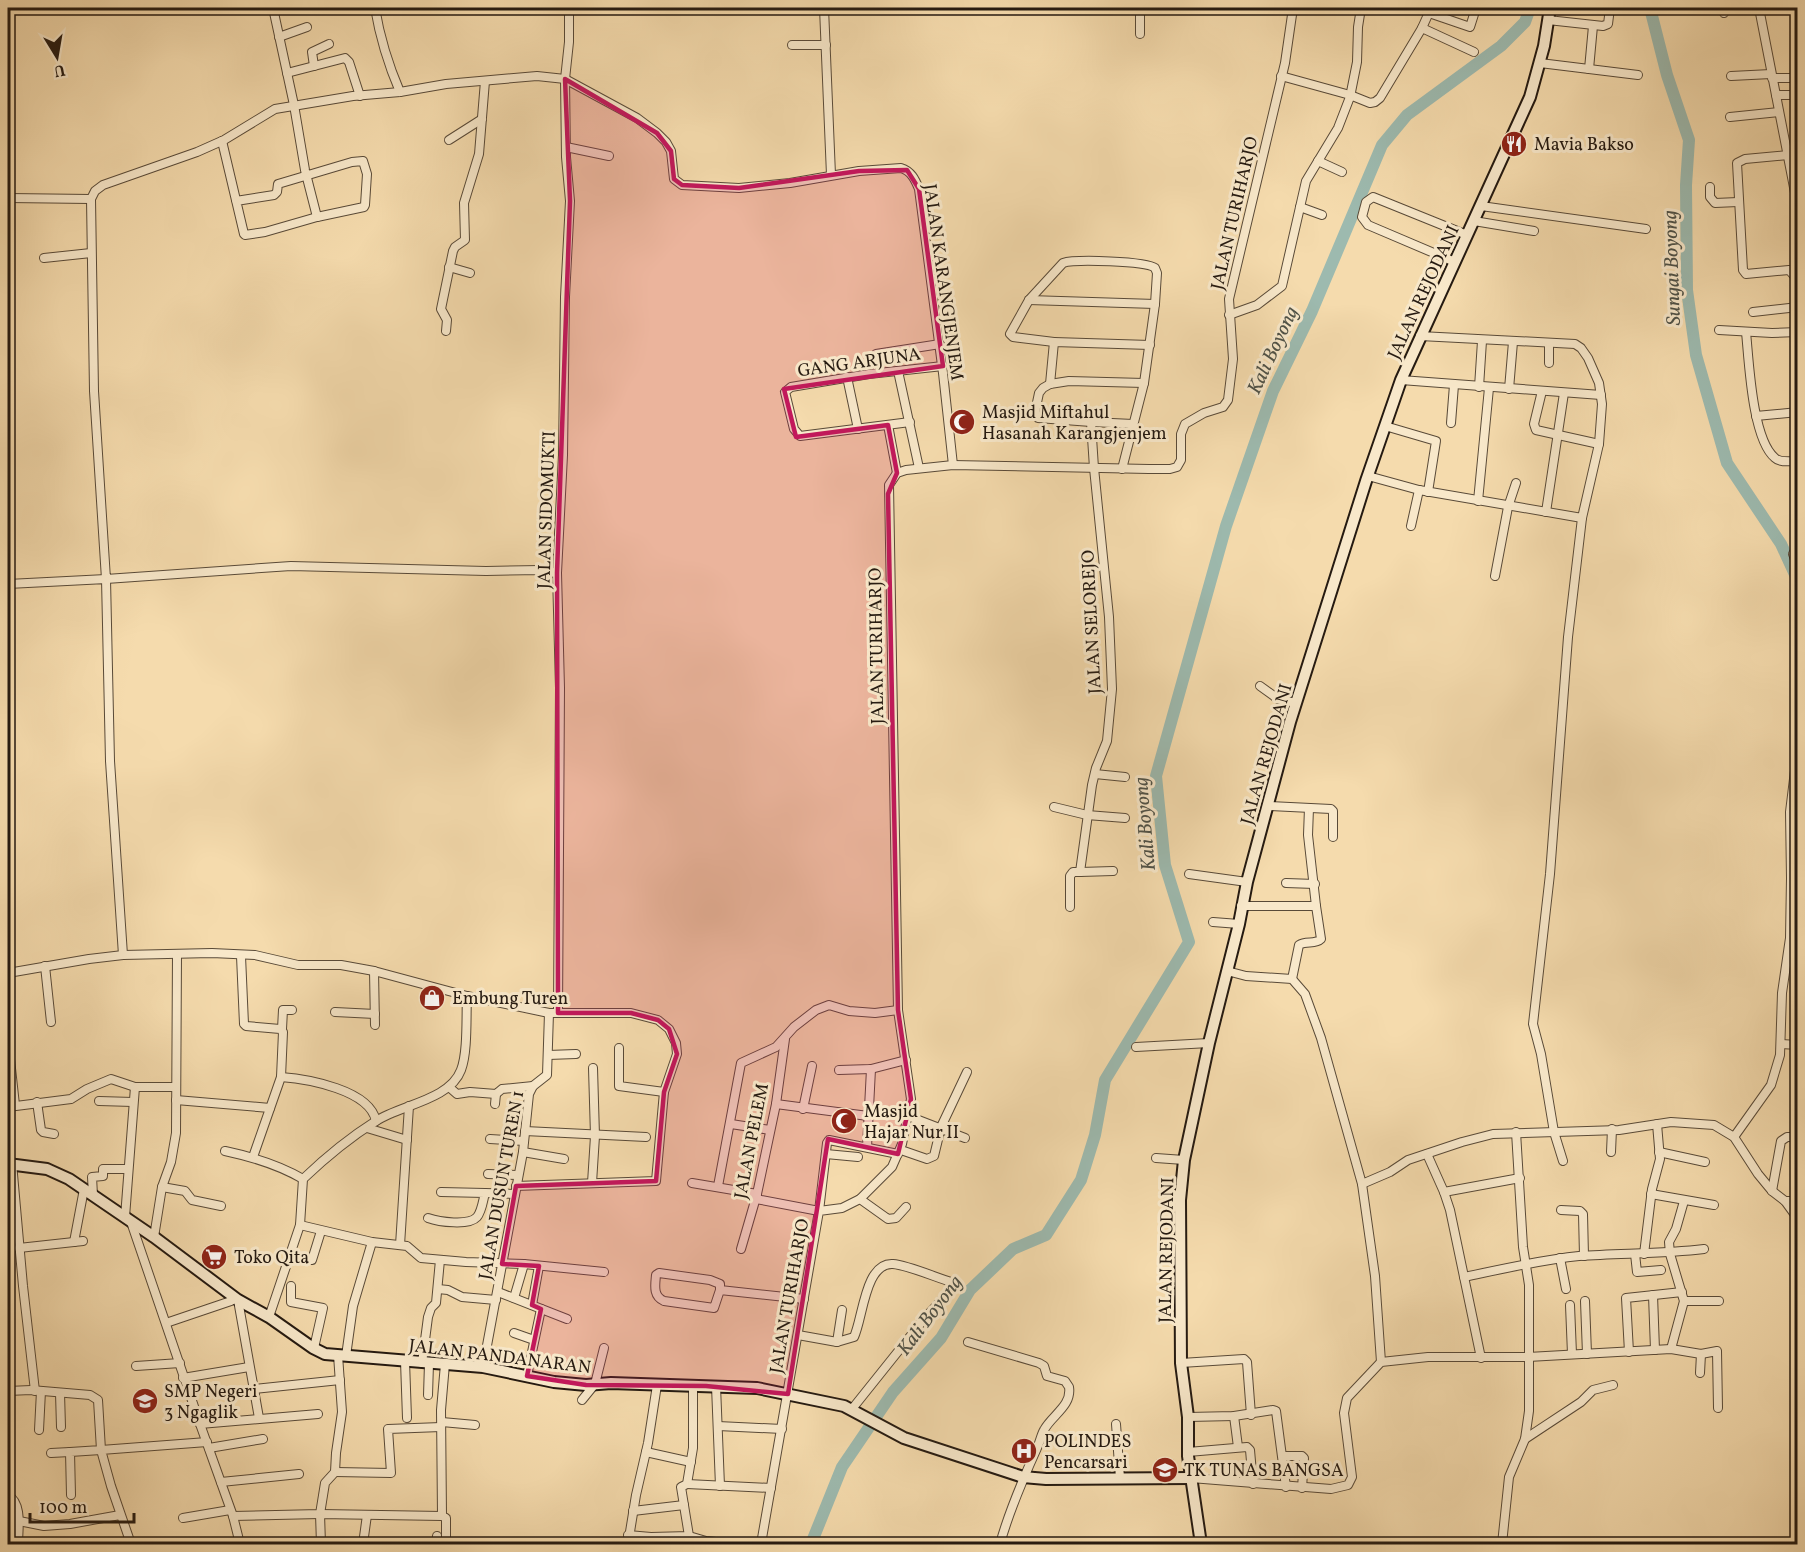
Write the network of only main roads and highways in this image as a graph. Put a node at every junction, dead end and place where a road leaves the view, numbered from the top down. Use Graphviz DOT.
graph roads {
  1 [pos="1550,8"];
  2 [pos="10,1164"];
  3 [pos="1191,1478"];
  4 [pos="1201,1545"];
  1 -- 3 [label="main road, JALAN REJODANI"];
  2 -- 3 [label="main road, JALAN PANDANARAN"];
  3 -- 4 [label="main road, JALAN REJODANI"];
}
